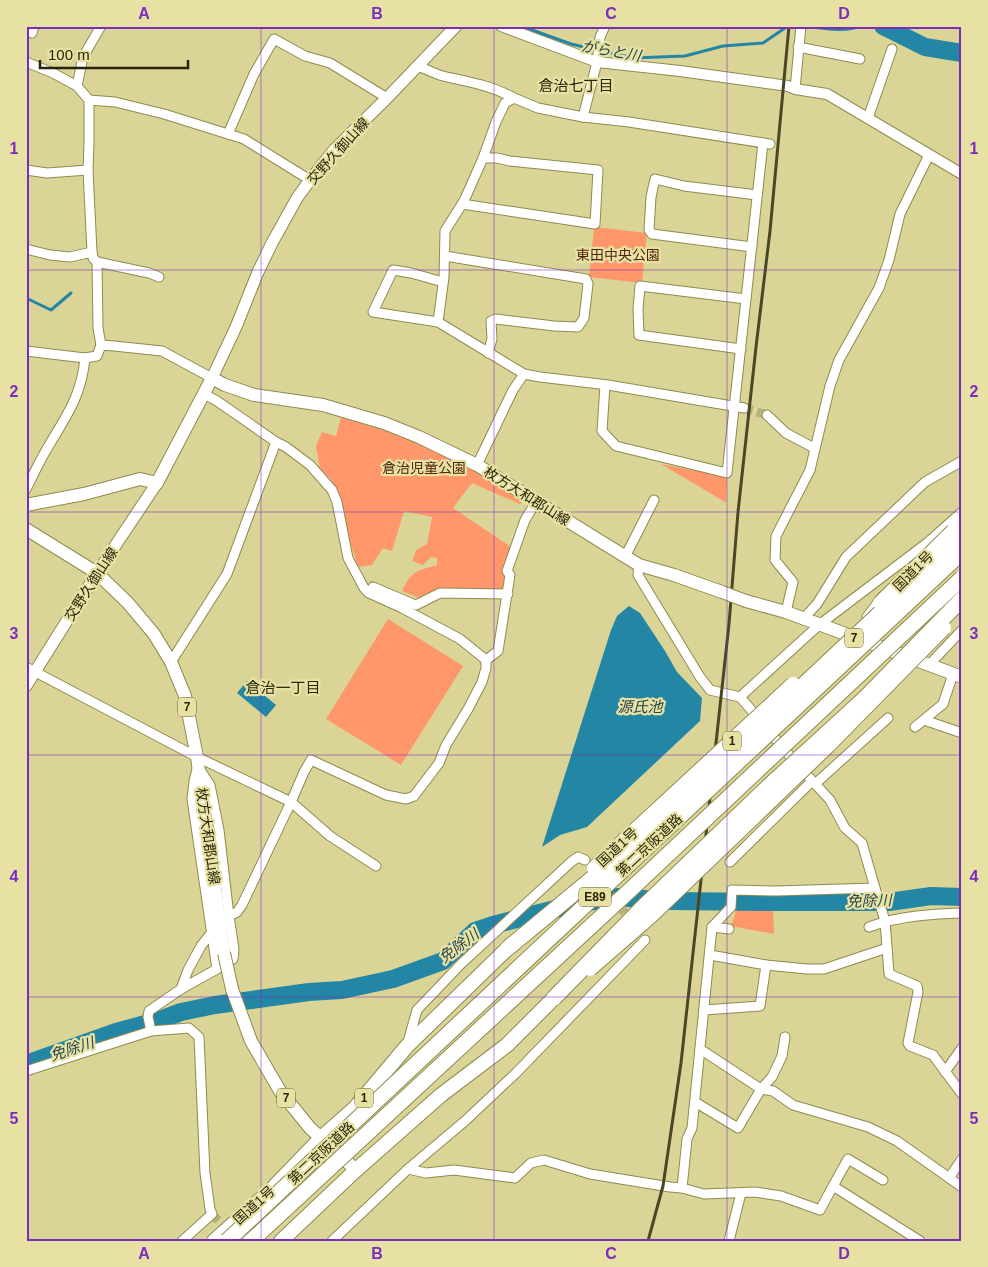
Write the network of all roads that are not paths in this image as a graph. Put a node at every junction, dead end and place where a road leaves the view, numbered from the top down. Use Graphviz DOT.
graph roads {
  1 [pos="456,26"];
  2 [pos="501,26"];
  3 [pos="605,26"];
  4 [pos="800,26"];
  5 [pos="100,27"];
  6 [pos="798,47"];
  7 [pos="892,49"];
  8 [pos="860,59"];
  9 [pos="26,62"];
  10 [pos="597,62"];
  11 [pos="418,66"];
  12 [pos="77,86"];
  13 [pos="795,88"];
  14 [pos="387,98"];
  15 [pos="514,98"];
  16 [pos="89,100"];
  17 [pos="583,117"];
  18 [pos="868,118"];
  19 [pos="228,134"];
  20 [pos="929,155"];
  21 [pos="483,158"];
  22 [pos="26,170"];
  23 [pos="88,170"];
  24 [pos="962,174"];
  25 [pos="310,180"];
  26 [pos="758,196"];
  27 [pos="462,204"];
  28 [pos="752,247"];
  29 [pos="26,249"];
  30 [pos="92,252"];
  31 [pos="444,256"];
  32 [pos="97,262"];
  33 [pos="159,277"];
  34 [pos="443,282"];
  35 [pos="746,299"];
  36 [pos="438,322"];
  37 [pos="101,345"];
  38 [pos="741,349"];
  39 [pos="26,351"];
  40 [pos="488,353"];
  41 [pos="85,358"];
  42 [pos="524,374"];
  43 [pos="212,378"];
  44 [pos="605,384"];
  45 [pos="204,394"];
  46 [pos="739,407"];
  47 [pos="767,415"];
  48 [pos="276,442"];
  49 [pos="814,448"];
  50 [pos="962,461"];
  51 [pos="477,465"];
  52 [pos="158,483"];
  53 [pos="26,489"];
  54 [pos="654,500"];
  55 [pos="536,502"];
  56 [pos="26,505"];
  57 [pos="962,512"];
  58 [pos="26,529"];
  59 [pos="959,530"];
  60 [pos="927,543"];
  61 [pos="962,552"];
  62 [pos="625,557"];
  63 [pos="639,565"];
  64 [pos="97,573"];
  65 [pos="962,578"];
  66 [pos="369,592"];
  67 [pos="508,594"];
  68 [pos="962,600"];
  69 [pos="962,610"];
  70 [pos="786,612"];
  71 [pos="867,616"];
  72 [pos="802,619"];
  73 [pos="819,625"];
  74 [pos="962,630"];
  75 [pos="904,656"];
  76 [pos="486,660"];
  77 [pos="171,662"];
  78 [pos="929,666"];
  79 [pos="31,670"];
  80 [pos="958,676"];
  81 [pos="26,686"];
  82 [pos="740,697"];
  83 [pos="888,718"];
  84 [pos="924,720"];
  85 [pos="915,727"];
  86 [pos="962,733"];
  87 [pos="794,761"];
  88 [pos="197,762"];
  89 [pos="814,782"];
  90 [pos="291,802"];
  91 [pos="584,860"];
  92 [pos="730,862"];
  93 [pos="376,866"];
  94 [pos="875,888"];
  95 [pos="962,913"];
  96 [pos="228,916"];
  97 [pos="886,921"];
  98 [pos="712,927"];
  99 [pos="869,927"];
  100 [pos="729,929"];
  101 [pos="212,932"];
  102 [pos="645,940"];
  103 [pos="508,948"];
  104 [pos="887,948"];
  105 [pos="710,955"];
  106 [pos="766,965"];
  107 [pos="217,969"];
  108 [pos="181,989"];
  109 [pos="554,998"];
  110 [pos="704,1010"];
  111 [pos="151,1031"];
  112 [pos="785,1037"];
  113 [pos="407,1046"];
  114 [pos="962,1048"];
  115 [pos="700,1049"];
  116 [pos="26,1071"];
  117 [pos="945,1072"];
  118 [pos="761,1089"];
  119 [pos="962,1094"];
  120 [pos="695,1102"];
  121 [pos="320,1138"];
  122 [pos="962,1159"];
  123 [pos="408,1169"];
  124 [pos="356,1170"];
  125 [pos="949,1178"];
  126 [pos="883,1180"];
  127 [pos="833,1186"];
  128 [pos="962,1187"];
  129 [pos="682,1188"];
  130 [pos="741,1193"];
  131 [pos="182,1241"];
  132 [pos="214,1241"];
  133 [pos="227,1241"];
  134 [pos="251,1241"];
  135 [pos="280,1241"];
  136 [pos="332,1241"];
  137 [pos="729,1241"];
  138 [pos="920,1241"];
  1 -- 11 [label="main road, 交野久御山線"];
  2 -- 10 [label="street"];
  3 -- 10 [label="street"];
  4 -- 6 [label="street"];
  5 -- 12 [label="street"];
  6 -- 8 [label="street"];
  6 -- 13 [label="street"];
  7 -- 18 [label="street"];
  9 -- 12 [label="street"];
  10 -- 13 [label="street"];
  10 -- 17 [label="street"];
  11 -- 14 [label="main road, 交野久御山線"];
  11 -- 15 [label="street"];
  12 -- 16 [label="street"];
  13 -- 18 [label="street"];
  14 -- 19 [label="street"];
  14 -- 25 [label="main road, 交野久御山線"];
  15 -- 17 [label="street"];
  15 -- 21 [label="street"];
  16 -- 19 [label="street"];
  16 -- 23 [label="street"];
  17 -- 26 [label="street"];
  18 -- 20 [label="street"];
  19 -- 25 [label="street"];
  20 -- 24 [label="street"];
  20 -- 49 [label="street"];
  21 -- 27 [label="street"];
  21 -- 27 [label="street"];
  22 -- 23 [label="street"];
  23 -- 30 [label="street"];
  25 -- 43 [label="main road, 交野久御山線"];
  26 -- 28 [label="street"];
  26 -- 28 [label="street"];
  27 -- 31 [label="street"];
  28 -- 35 [label="street"];
  29 -- 30 [label="street"];
  30 -- 32 [label="street"];
  31 -- 34 [label="street"];
  31 -- 40 [label="street"];
  32 -- 33 [label="street"];
  32 -- 37 [label="street"];
  34 -- 36 [label="street"];
  34 -- 36 [label="street"];
  35 -- 38 [label="street"];
  35 -- 38 [label="street"];
  36 -- 40 [label="street"];
  37 -- 41 [label="street"];
  37 -- 43 [label="street"];
  38 -- 46 [label="street"];
  39 -- 41 [label="street"];
  40 -- 42 [label="street"];
  41 -- 53 [label="street"];
  42 -- 44 [label="street"];
  42 -- 51 [label="street"];
  43 -- 45 [label="main road"];
  43 -- 51 [label="main road, 枚方大和郡山線 / 7"];
  44 -- 46 [label="street"];
  44 -- 46 [label="street"];
  45 -- 48 [label="street"];
  45 -- 52 [label="main road"];
  47 -- 49 [label="street"];
  48 -- 66 [label="street"];
  48 -- 77 [label="street"];
  49 -- 70 [label="street"];
  50 -- 72 [label="street"];
  51 -- 55 [label="main road, 枚方大和郡山線 / 7"];
  52 -- 56 [label="main road"];
  52 -- 64 [label="main road, 交野久御山線"];
  54 -- 62 [label="street"];
  55 -- 62 [label="main road, 枚方大和郡山線 / 7"];
  55 -- 67 [label="street"];
  57 -- 60 [label="street"];
  58 -- 64 [label="main road, 枚方大和郡山線 / 7"];
  59 -- 71 [label="highway, 国道1号 / 1, bridge"];
  59 -- 103 [label="highway, bridge"];
  60 -- 71 [label="street"];
  60 -- 73 [label="street"];
  61 -- 133 [label="highway, 第二京阪道路 / E89, bridge"];
  62 -- 63 [label="main road, 枚方大和郡山線 / 7"];
  63 -- 70 [label="main road, 枚方大和郡山線 / 7, bridge"];
  63 -- 82 [label="street"];
  64 -- 77 [label="main road, 枚方大和郡山線 / 7"];
  64 -- 79 [label="main road, 交野久御山線"];
  65 -- 134 [label="highway, 第二京阪道路 / E89, bridge"];
  66 -- 67 [label="street"];
  66 -- 76 [label="street"];
  67 -- 76 [label="street"];
  68 -- 109 [label="highway, bridge"];
  69 -- 109 [label="highway, bridge"];
  70 -- 72 [label="main road, 枚方大和郡山線 / 7"];
  71 -- 103 [label="highway, 国道1号 / 1, bridge"];
  72 -- 73 [label="main road, 枚方大和郡山線 / 7"];
  73 -- 75 [label="main road, 枚方大和郡山線 / 7"];
  73 -- 82 [label="street"];
  74 -- 78 [label="street"];
  75 -- 78 [label="main road, 枚方大和郡山線 / 7"];
  75 -- 87 [label="street"];
  76 -- 90 [label="street"];
  77 -- 88 [label="main road, 枚方大和郡山線 / 7"];
  78 -- 80 [label="main road, 枚方大和郡山線 / 7"];
  79 -- 81 [label="main road, 交野久御山線"];
  79 -- 88 [label="street"];
  80 -- 84 [label="street"];
  82 -- 87 [label="street"];
  83 -- 89 [label="street"];
  84 -- 85 [label="street"];
  84 -- 86 [label="street"];
  87 -- 89 [label="street"];
  88 -- 90 [label="street"];
  88 -- 96 [label="street"];
  88 -- 101 [label="street"];
  88 -- 121 [label="main road, 枚方大和郡山線 / 7, bridge"];
  89 -- 92 [label="street"];
  89 -- 94 [label="street"];
  90 -- 93 [label="street"];
  90 -- 96 [label="street"];
  91 -- 113 [label="street"];
  94 -- 97 [label="street"];
  94 -- 98 [label="street"];
  95 -- 97 [label="street"];
  96 -- 107 [label="street"];
  97 -- 99 [label="street"];
  97 -- 104 [label="street"];
  98 -- 100 [label="street"];
  98 -- 105 [label="street"];
  101 -- 107 [label="street"];
  101 -- 108 [label="street"];
  102 -- 123 [label="street"];
  103 -- 113 [label="highway, 国道1号 / 1"];
  104 -- 106 [label="street"];
  104 -- 117 [label="street"];
  105 -- 106 [label="street"];
  105 -- 110 [label="street"];
  106 -- 110 [label="street"];
  107 -- 108 [label="street"];
  108 -- 111 [label="street"];
  109 -- 124 [label="highway"];
  110 -- 115 [label="street"];
  111 -- 116 [label="street"];
  111 -- 131 [label="street"];
  112 -- 118 [label="street"];
  113 -- 121 [label="highway, 国道1号 / 1"];
  114 -- 117 [label="street"];
  115 -- 118 [label="street"];
  115 -- 120 [label="street"];
  117 -- 119 [label="street"];
  118 -- 120 [label="street"];
  118 -- 125 [label="street"];
  120 -- 129 [label="street"];
  121 -- 124 [label="main road, 枚方大和郡山線 / 7"];
  121 -- 132 [label="highway, 国道1号 / 1"];
  122 -- 125 [label="street"];
  123 -- 129 [label="street"];
  123 -- 136 [label="street"];
  124 -- 135 [label="highway"];
  125 -- 128 [label="street"];
  126 -- 127 [label="street"];
  127 -- 130 [label="street"];
  127 -- 138 [label="street"];
  129 -- 130 [label="street"];
  130 -- 137 [label="street"];
}
